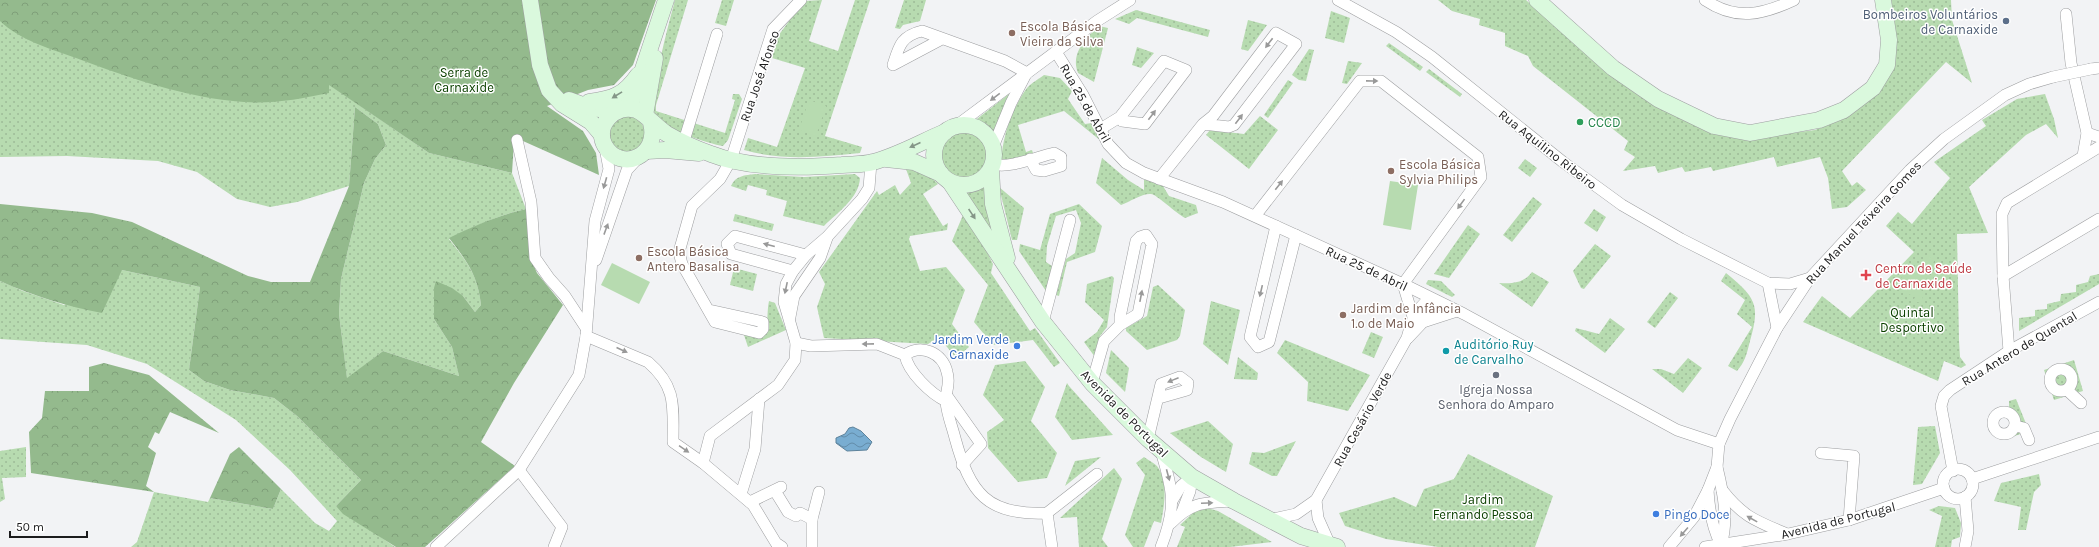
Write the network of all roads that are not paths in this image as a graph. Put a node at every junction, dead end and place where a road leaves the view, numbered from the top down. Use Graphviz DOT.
graph roads {
  1 [pos="530,0"];
  2 [pos="801,0"];
  3 [pos="1130,0"];
  4 [pos="1338,0"];
  5 [pos="1537,0"];
  6 [pos="1705,0"];
  7 [pos="1794,0"];
  8 [pos="1883,0"];
  9 [pos="666,1"];
  10 [pos="2066,14"];
  11 [pos="717,34"];
  12 [pos="942,39"];
  13 [pos="1056,52"];
  14 [pos="540,65"];
  15 [pos="643,67"];
  16 [pos="2095,68"];
  17 [pos="1027,73"];
  18 [pos="566,98"];
  19 [pos="622,110"];
  20 [pos="1120,117"];
  21 [pos="648,119"];
  22 [pos="1204,124"];
  23 [pos="1102,128"];
  24 [pos="950,129"];
  25 [pos="2087,133"];
  26 [pos="2099,138"];
  27 [pos="518,140"];
  28 [pos="604,140"];
  29 [pos="684,141"];
  30 [pos="993,147"];
  31 [pos="2099,147"];
  32 [pos="643,154"];
  33 [pos="711,154"];
  34 [pos="2083,156"];
  35 [pos="1030,159"];
  36 [pos="731,160"];
  37 [pos="878,161"];
  38 [pos="992,167"];
  39 [pos="945,178"];
  40 [pos="1159,178"];
  41 [pos="1255,216"];
  42 [pos="2099,219"];
  43 [pos="1070,220"];
  44 [pos="1276,226"];
  45 [pos="1296,235"];
  46 [pos="827,237"];
  47 [pos="806,255"];
  48 [pos="1267,266"];
  49 [pos="1287,270"];
  50 [pos="793,272"];
  51 [pos="1010,272"];
  52 [pos="2003,276"];
  53 [pos="1810,278"];
  54 [pos="589,279"];
  55 [pos="1768,283"];
  56 [pos="1403,284"];
  57 [pos="1430,298"];
  58 [pos="2099,302"];
  59 [pos="708,310"];
  60 [pos="1457,312"];
  61 [pos="790,318"];
  62 [pos="1418,320"];
  63 [pos="1043,322"];
  64 [pos="1120,325"];
  65 [pos="1777,328"];
  66 [pos="586,332"];
  67 [pos="796,343"];
  68 [pos="2009,351"];
  69 [pos="905,355"];
  70 [pos="1092,383"];
  71 [pos="2068,390"];
  72 [pos="946,398"];
  73 [pos="1159,398"];
  74 [pos="759,399"];
  75 [pos="2081,403"];
  76 [pos="2015,426"];
  77 [pos="2099,437"];
  78 [pos="1148,439"];
  79 [pos="2029,440"];
  80 [pos="1719,444"];
  81 [pos="1161,450"];
  82 [pos="1821,453"];
  83 [pos="703,463"];
  84 [pos="962,464"];
  85 [pos="1717,467"];
  86 [pos="519,470"];
  87 [pos="1953,470"];
  88 [pos="1097,474"];
  89 [pos="1192,476"];
  90 [pos="1972,479"];
  91 [pos="1944,488"];
  92 [pos="1708,490"];
  93 [pos="1722,490"];
  94 [pos="819,492"];
  95 [pos="741,494"];
  96 [pos="1965,497"];
  97 [pos="1316,500"];
  98 [pos="1172,501"];
  99 [pos="1234,501"];
  100 [pos="750,502"];
  101 [pos="1182,512"];
  102 [pos="1047,513"];
  103 [pos="812,519"];
  104 [pos="1268,520"];
  105 [pos="1849,520"];
  106 [pos="1171,523"];
  107 [pos="1788,534"];
  108 [pos="779,545"];
  109 [pos="1721,545"];
  110 [pos="1334,546"];
  111 [pos="436,547"];
  112 [pos="554,547"];
  113 [pos="812,547"];
  114 [pos="1052,547"];
  115 [pos="1161,547"];
  116 [pos="1669,547"];
  117 [pos="1705,547"];
  118 [pos="1965,547"];
  1 -- 14 [label="street"];
  2 -- 36 [label="street, Rua José Afonso"];
  3 -- 13 [label="street"];
  4 -- 55 [label="street, Rua Aquilino Ribeiro"];
  5 -- 8 [label="street"];
  6 -- 7 [label="street"];
  9 -- 15 [label="street"];
  9 -- 21 [label="street"];
  10 -- 25 [label="street"];
  11 -- 29 [label="street"];
  12 -- 17 [label="street"];
  13 -- 17 [label="street"];
  13 -- 23 [label="street, Rua 25 de Abril"];
  14 -- 18 [label="street"];
  14 -- 28 [label="street"];
  15 -- 18 [label="street, one-way"];
  15 -- 19 [label="street"];
  16 -- 53 [label="street, Rua Manuel Teixeira Gomes, bridge"];
  17 -- 24 [label="street, one-way"];
  17 -- 30 [label="street"];
  18 -- 19 [label="street"];
  19 -- 21 [label="street"];
  19 -- 28 [label="street"];
  20 -- 20 [label="street, one-way"];
  20 -- 23 [label="street"];
  21 -- 29 [label="street"];
  21 -- 32 [label="street"];
  22 -- 22 [label="street, one-way"];
  22 -- 40 [label="street"];
  23 -- 40 [label="street, Rua 25 de Abril"];
  24 -- 30 [label="street"];
  24 -- 37 [label="street, one-way"];
  24 -- 39 [label="street"];
  25 -- 26 [label="street"];
  25 -- 34 [label="street"];
  27 -- 66 [label="street"];
  28 -- 32 [label="street"];
  28 -- 54 [label="street, one-way"];
  29 -- 33 [label="street"];
  30 -- 38 [label="street"];
  31 -- 34 [label="street"];
  32 -- 33 [label="street"];
  54 -- 32 [label="street, one-way"];
  33 -- 36 [label="street"];
  34 -- 52 [label="street"];
  35 -- 38 [label="street"];
  36 -- 37 [label="street"];
  36 -- 59 [label="street, Rua José Afonso"];
  37 -- 39 [label="street"];
  37 -- 46 [label="street"];
  38 -- 39 [label="street"];
  38 -- 51 [label="street, Avenida de Portugal"];
  39 -- 51 [label="street, Avenida de Portugal, one-way"];
  40 -- 41 [label="street, Rua 25 de Abril"];
  41 -- 44 [label="street, Rua 25 de Abril"];
  41 -- 56 [label="street, one-way"];
  42 -- 52 [label="street"];
  43 -- 63 [label="street"];
  44 -- 45 [label="street, Rua 25 de Abril"];
  44 -- 48 [label="street"];
  45 -- 49 [label="street"];
  45 -- 56 [label="street, Rua 25 de Abril"];
  46 -- 47 [label="street"];
  46 -- 61 [label="street"];
  47 -- 50 [label="street"];
  47 -- 50 [label="street, one-way"];
  48 -- 49 [label="street"];
  48 -- 49 [label="street, one-way"];
  50 -- 61 [label="street, one-way"];
  51 -- 63 [label="street, Avenida de Portugal"];
  52 -- 68 [label="street"];
  53 -- 55 [label="street, Rua Aquilino Ribeiro"];
  53 -- 65 [label="street, Rua Manuel Teixeira Gomes"];
  54 -- 66 [label="street"];
  55 -- 65 [label="street"];
  56 -- 57 [label="street, Rua 25 de Abril"];
  56 -- 62 [label="street"];
  57 -- 60 [label="street, Rua 25 de Abril"];
  57 -- 62 [label="street, Rua Cesário Verde"];
  58 -- 68 [label="street, Rua Antero de Quental"];
  60 -- 62 [label="street, Rua Cesário Verde"];
  60 -- 80 [label="street, Rua 25 de Abril"];
  61 -- 67 [label="street"];
  62 -- 97 [label="street, Rua Cesário Verde"];
  63 -- 70 [label="street, Avenida de Portugal"];
  64 -- 64 [label="street, one-way"];
  64 -- 70 [label="street"];
  65 -- 80 [label="street, Rua Manuel Teixeira Gomes"];
  66 -- 83 [label="street, one-way"];
  66 -- 86 [label="street"];
  69 -- 67 [label="street, one-way"];
  67 -- 74 [label="street"];
  68 -- 87 [label="street, Rua Antero de Quental"];
  69 -- 72 [label="street"];
  69 -- 72 [label="street"];
  70 -- 78 [label="street, Avenida de Portugal"];
  71 -- 75 [label="street"];
  72 -- 84 [label="street"];
  72 -- 84 [label="street"];
  73 -- 78 [label="street"];
  74 -- 83 [label="street"];
  74 -- 95 [label="street"];
  76 -- 79 [label="street"];
  77 -- 90 [label="street"];
  78 -- 81 [label="street, Avenida de Portugal"];
  80 -- 85 [label="street, Rua Manuel Teixeira Gomes"];
  81 -- 89 [label="street, Avenida de Portugal"];
  81 -- 98 [label="street, one-way"];
  82 -- 105 [label="street"];
  83 -- 95 [label="street"];
  84 -- 102 [label="street"];
  85 -- 92 [label="street, Rua Manuel Teixeira Gomes"];
  85 -- 93 [label="street, Rua Manuel Teixeira Gomes"];
  86 -- 111 [label="street"];
  86 -- 112 [label="street"];
  87 -- 90 [label="street"];
  87 -- 91 [label="street"];
  88 -- 102 [label="street"];
  89 -- 98 [label="street"];
  89 -- 99 [label="street, Avenida de Portugal"];
  89 -- 101 [label="street"];
  90 -- 96 [label="street"];
  91 -- 96 [label="street"];
  91 -- 105 [label="street, Avenida de Portugal"];
  92 -- 109 [label="street, Rua Manuel Teixeira Gomes"];
  92 -- 116 [label="street, Rua Manuel Teixeira Gomes, one-way"];
  107 -- 93 [label="street, Rua Manuel Teixeira Gomes, one-way"];
  93 -- 109 [label="street, Rua Manuel Teixeira Gomes"];
  94 -- 103 [label="street"];
  95 -- 100 [label="street"];
  96 -- 118 [label="street"];
  97 -- 104 [label="street, Rua Cesário Verde"];
  97 -- 110 [label="street"];
  98 -- 106 [label="street"];
  101 -- 99 [label="street, one-way"];
  99 -- 104 [label="street, Avenida de Portugal"];
  100 -- 103 [label="street"];
  100 -- 108 [label="street"];
  101 -- 106 [label="street"];
  102 -- 114 [label="street"];
  103 -- 113 [label="street"];
  104 -- 110 [label="street, Avenida de Portugal"];
  105 -- 107 [label="street, Avenida de Portugal"];
  106 -- 115 [label="street"];
  107 -- 109 [label="street, Avenida de Portugal"];
  109 -- 117 [label="street, Avenida de Portugal"];
}
